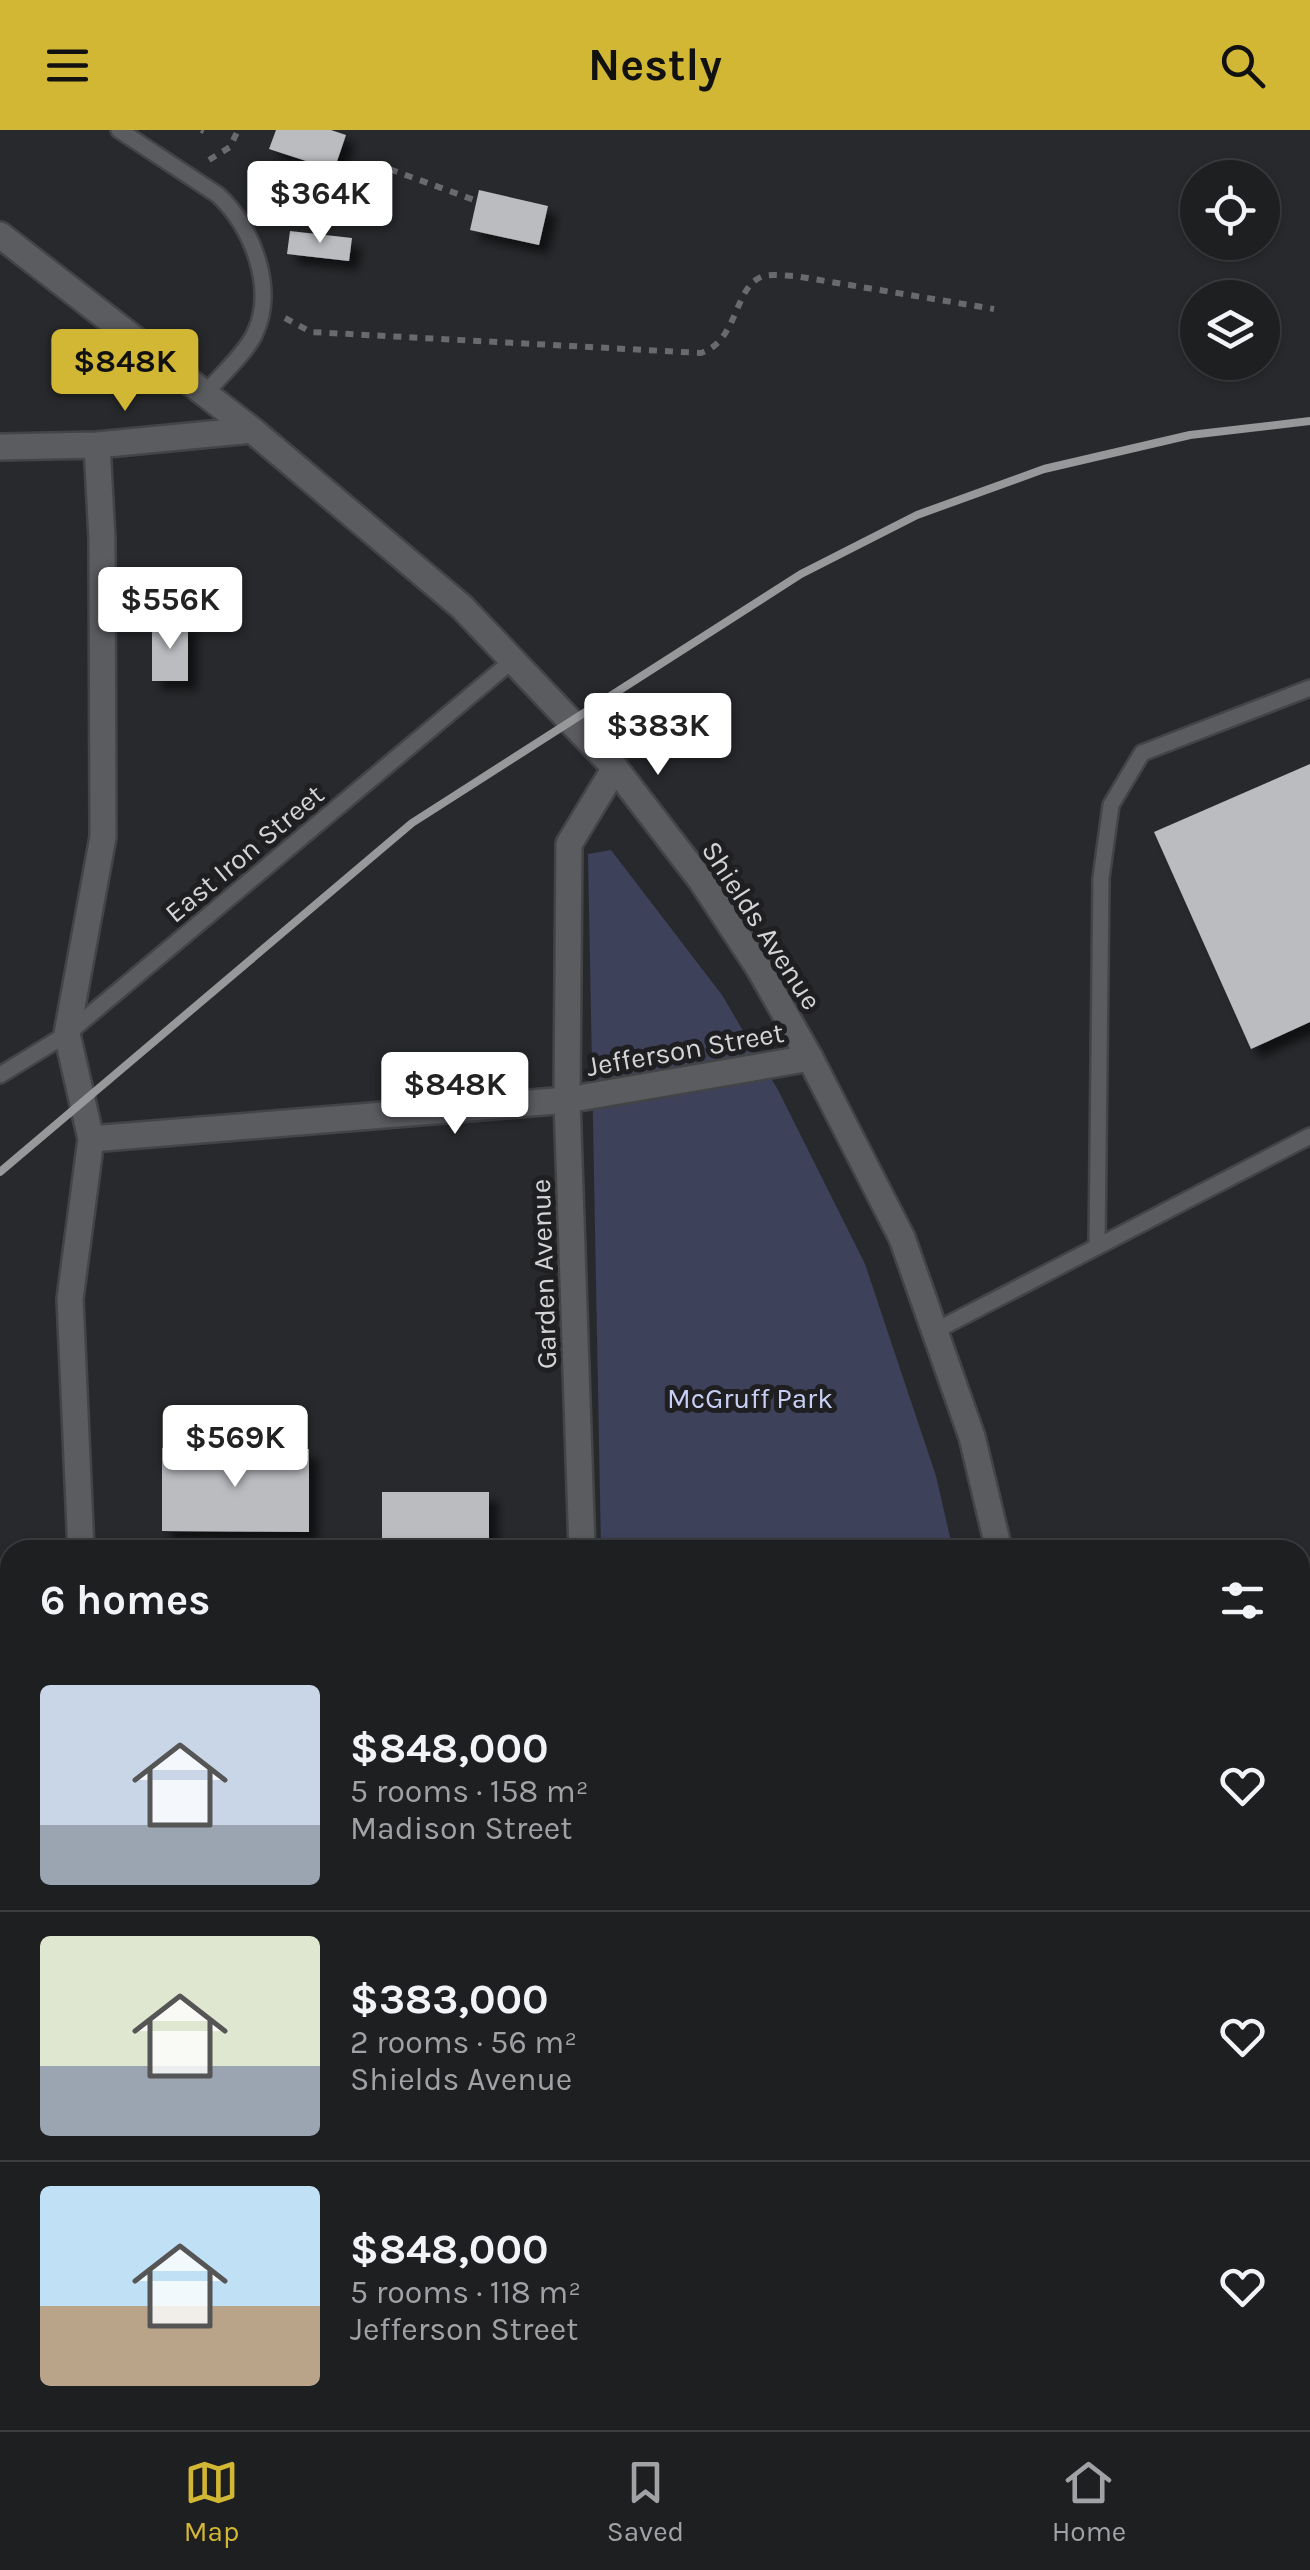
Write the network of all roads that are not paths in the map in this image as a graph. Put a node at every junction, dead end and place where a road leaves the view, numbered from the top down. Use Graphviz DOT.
graph roads {
  1 [pos="120,130"];
  2 [pos="0,235"];
  3 [pos="205,394"];
  4 [pos="252,430"];
  5 [pos="97,444"];
  6 [pos="0,447"];
  7 [pos="513,660"];
  8 [pos="1310,688"];
  9 [pos="615,768"];
  10 [pos="68,1034"];
  11 [pos="810,1058"];
  12 [pos="0,1076"];
  13 [pos="566,1100"];
  14 [pos="1310,1136"];
  15 [pos="91,1139"];
  16 [pos="1096,1247"];
  17 [pos="935,1332"];
  18 [pos="81,1540"];
  19 [pos="582,1540"];
  20 [pos="998,1540"];
  1 -- 3 [label="lane"];
  2 -- 3 [label="street, Shields Avenue"];
  3 -- 4 [label="street, Shields Avenue"];
  4 -- 5 [label="street"];
  4 -- 7 [label="street, Shields Avenue"];
  5 -- 6 [label="street"];
  5 -- 10 [label="street"];
  7 -- 9 [label="street, Shields Avenue"];
  7 -- 10 [label="lane, East Iron Street"];
  8 -- 16 [label="lane"];
  9 -- 11 [label="street, Shields Avenue"];
  9 -- 13 [label="street, Garden Avenue"];
  10 -- 12 [label="lane, East Iron Street"];
  10 -- 15 [label="street"];
  11 -- 13 [label="street, Jefferson Street"];
  11 -- 17 [label="street, Shields Avenue"];
  13 -- 15 [label="street, Jefferson Street"];
  13 -- 19 [label="street, Garden Avenue"];
  14 -- 16 [label="lane"];
  15 -- 18 [label="street"];
  16 -- 17 [label="lane"];
  17 -- 20 [label="street, Shields Avenue"];
}
